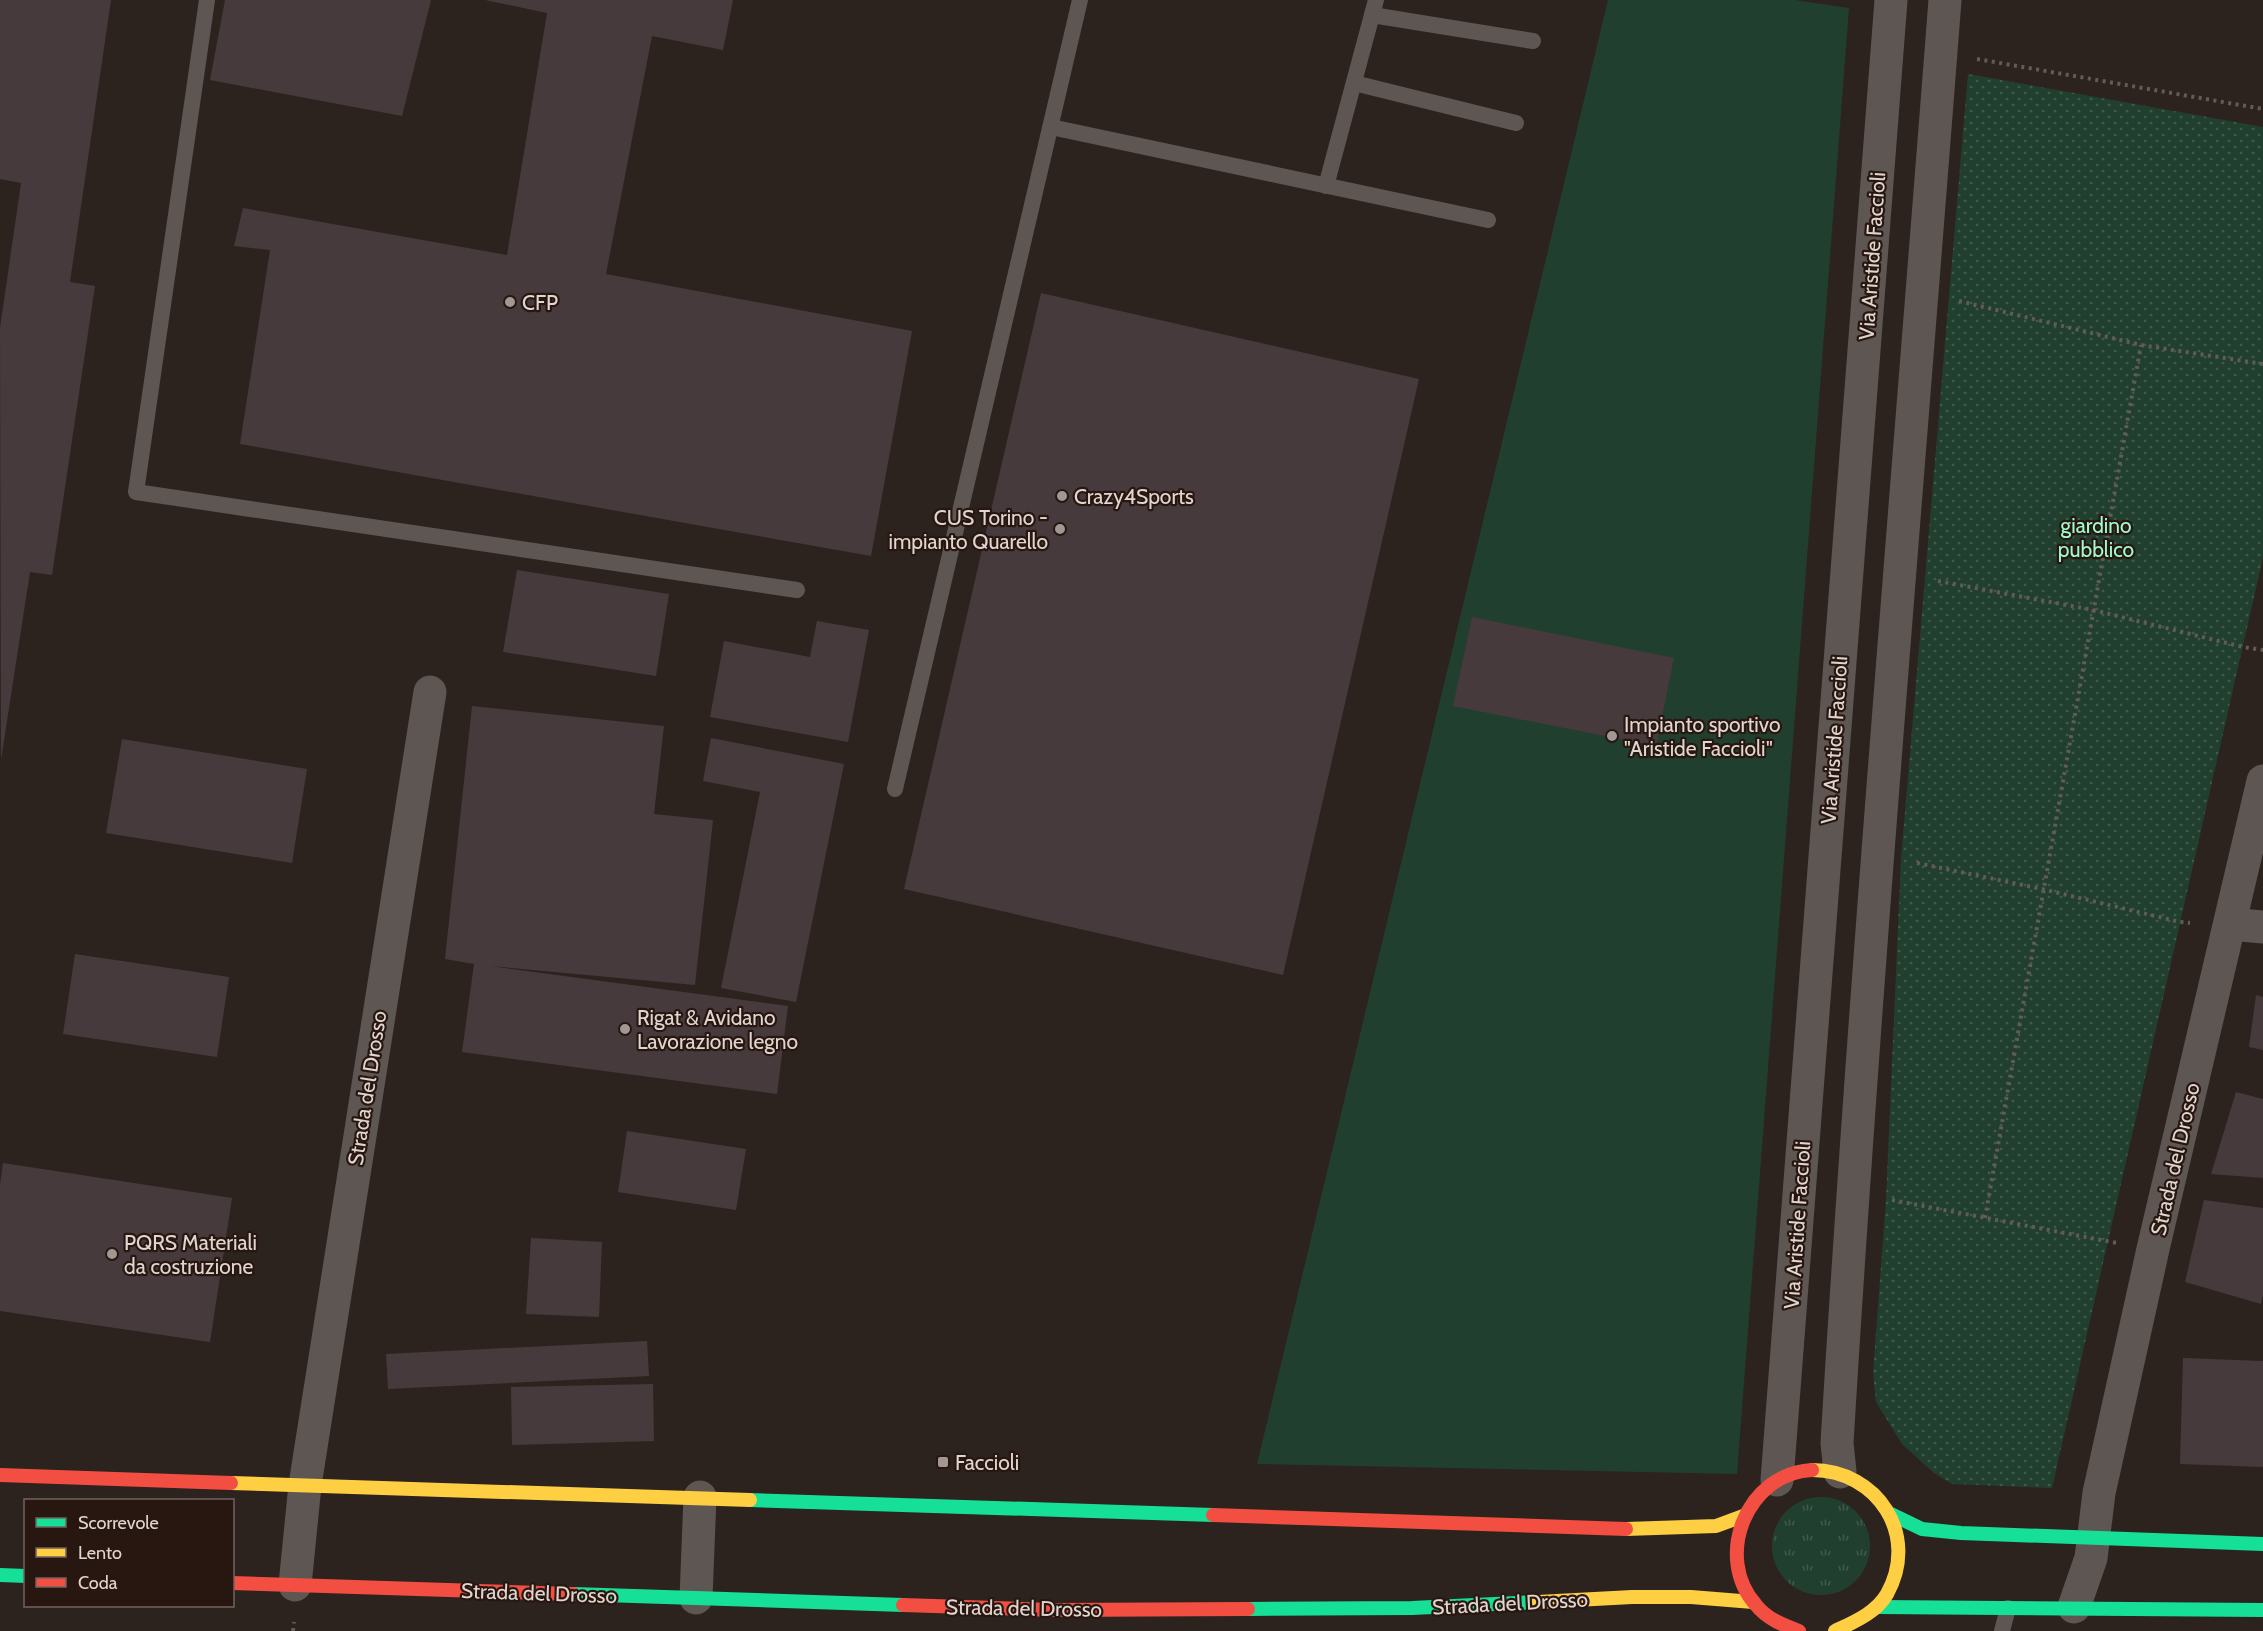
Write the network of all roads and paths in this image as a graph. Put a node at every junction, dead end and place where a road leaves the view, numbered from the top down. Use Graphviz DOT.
graph roads {
  1 [pos="207,0"];
  2 [pos="1080,0"];
  3 [pos="1891,0"];
  4 [pos="1945,0"];
  5 [pos="1374,7"];
  6 [pos="1533,41"];
  7 [pos="1941,52"];
  8 [pos="1354,83"];
  9 [pos="2263,109"];
  10 [pos="1516,123"];
  11 [pos="1051,127"];
  12 [pos="1326,186"];
  13 [pos="1488,220"];
  14 [pos="1922,289"];
  15 [pos="2141,345"];
  16 [pos="2263,364"];
  17 [pos="1898,573"];
  18 [pos="797,590"];
  19 [pos="2093,610"];
  20 [pos="2263,650"];
  21 [pos="430,692"];
  22 [pos="2263,781"];
  23 [pos="895,789"];
  24 [pos="1878,854"];
  25 [pos="2042,889"];
  26 [pos="2230,924"];
  27 [pos="2263,927"];
  28 [pos="1852,1194"];
  29 [pos="1985,1218"];
  30 [pos="2153,1249"];
  31 [pos="1840,1472"];
  32 [pos="0,1475"];
  33 [pos="1777,1480"];
  34 [pos="305,1485"];
  35 [pos="700,1497"];
  36 [pos="1892,1514"];
  37 [pos="1743,1516"];
  38 [pos="2094,1539"];
  39 [pos="2263,1544"];
  40 [pos="0,1575"];
  41 [pos="24,1576"];
  42 [pos="234,1583"];
  43 [pos="296,1585"];
  44 [pos="696,1598"];
  45 [pos="1753,1602"];
  46 [pos="1878,1607"];
  47 [pos="2074,1607"];
  48 [pos="2008,1608"];
  49 [pos="2263,1610"];
  50 [pos="1798,1631"];
  51 [pos="1835,1631"];
  52 [pos="2002,1631"];
  1 -- 18 [label="lane"];
  2 -- 11 [label="lane"];
  3 -- 33 [label="street, Via Aristide Faccioli"];
  4 -- 7 [label="street"];
  5 -- 6 [label="lane"];
  5 -- 8 [label="lane"];
  7 -- 9 [label="path"];
  7 -- 14 [label="street"];
  8 -- 10 [label="lane"];
  8 -- 12 [label="lane"];
  11 -- 12 [label="lane"];
  11 -- 23 [label="lane"];
  12 -- 13 [label="lane"];
  14 -- 15 [label="path"];
  14 -- 17 [label="street"];
  15 -- 16 [label="path"];
  15 -- 19 [label="path"];
  17 -- 19 [label="path"];
  17 -- 24 [label="street"];
  19 -- 20 [label="path"];
  19 -- 25 [label="path"];
  21 -- 34 [label="street, Strada del Drosso"];
  22 -- 26 [label="street, Strada del Drosso"];
  24 -- 25 [label="path"];
  24 -- 28 [label="street"];
  25 -- 26 [label="path"];
  25 -- 29 [label="path"];
  26 -- 27 [label="street"];
  26 -- 30 [label="street, Strada del Drosso"];
  28 -- 29 [label="path"];
  28 -- 31 [label="street"];
  29 -- 30 [label="path"];
  30 -- 38 [label="street, Strada del Drosso"];
  31 -- 33 [label="street"];
  31 -- 36 [label="street"];
  32 -- 34 [label="street"];
  33 -- 37 [label="street"];
  34 -- 35 [label="street"];
  34 -- 43 [label="street, Strada del Drosso"];
  35 -- 37 [label="street"];
  35 -- 44 [label="street"];
  36 -- 38 [label="street"];
  36 -- 46 [label="street"];
  37 -- 45 [label="street"];
  38 -- 39 [label="street"];
  38 -- 47 [label="street, Strada del Drosso"];
  40 -- 41 [label="street"];
  42 -- 43 [label="street, Strada del Drosso"];
  43 -- 44 [label="street, Strada del Drosso"];
  44 -- 45 [label="street, Strada del Drosso"];
  45 -- 50 [label="street"];
  46 -- 48 [label="street"];
  46 -- 51 [label="street"];
  47 -- 48 [label="street"];
  47 -- 49 [label="street"];
  48 -- 52 [label="lane"];
}
